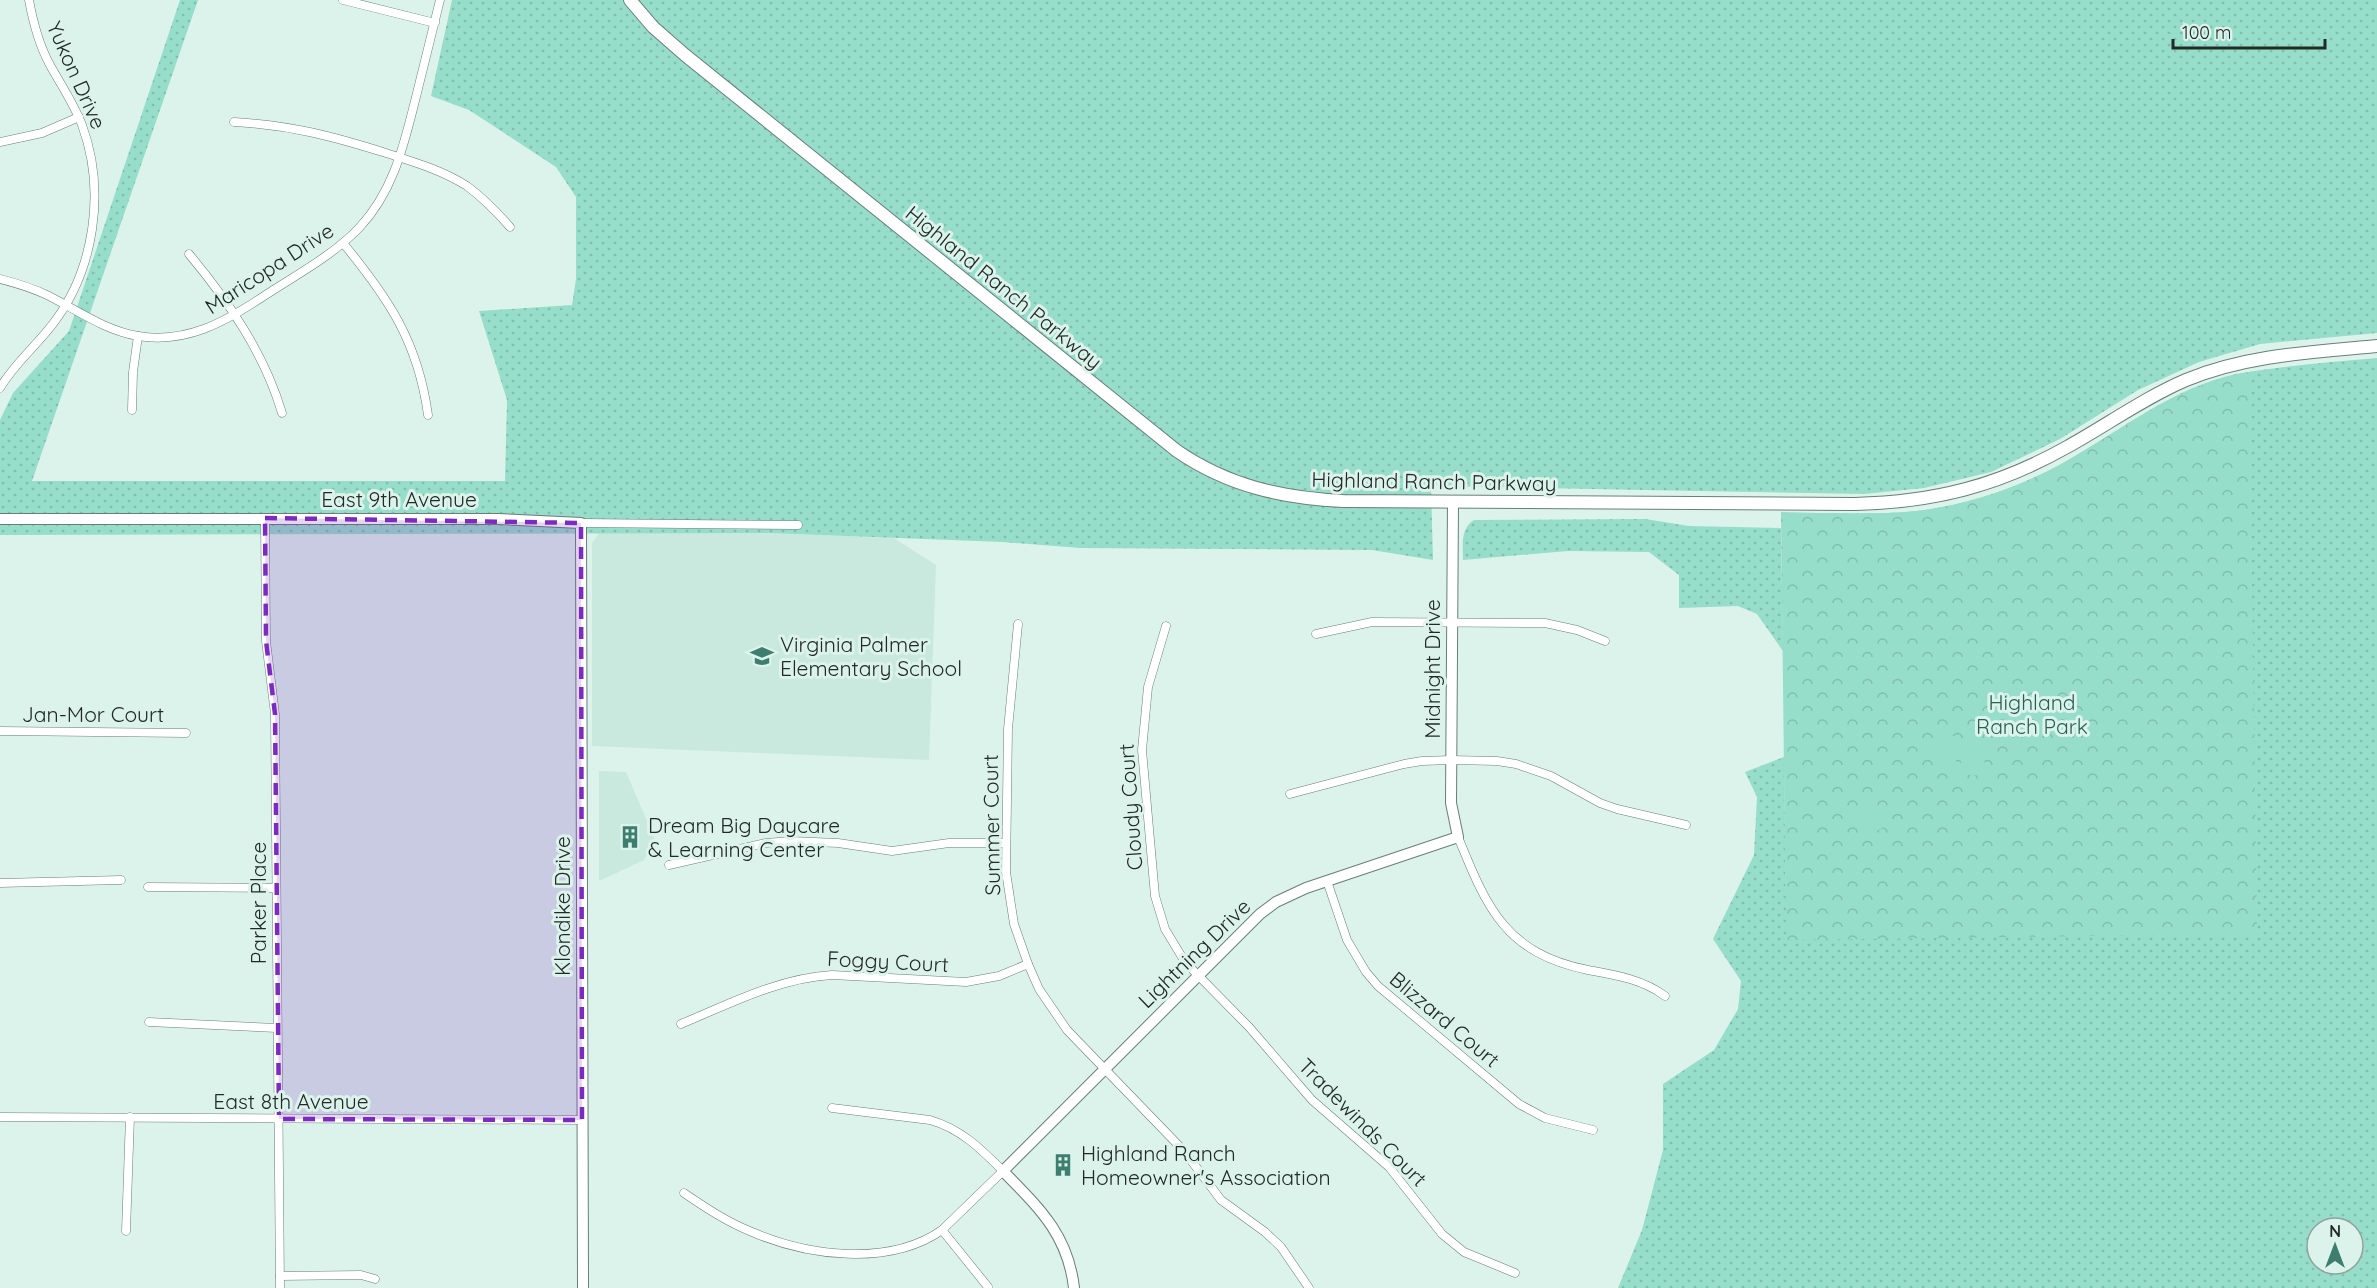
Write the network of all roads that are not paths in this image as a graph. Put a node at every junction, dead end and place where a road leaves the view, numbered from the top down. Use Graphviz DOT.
graph roads {
  1 [pos="29,0"];
  2 [pos="343,0"];
  3 [pos="440,0"];
  4 [pos="630,0"];
  5 [pos="435,23"];
  6 [pos="79,117"];
  7 [pos="234,122"];
  8 [pos="0,142"];
  9 [pos="401,158"];
  10 [pos="510,227"];
  11 [pos="343,243"];
  12 [pos="189,254"];
  13 [pos="0,279"];
  14 [pos="66,305"];
  15 [pos="235,315"];
  16 [pos="138,336"];
  17 [pos="2377,346"];
  18 [pos="0,388"];
  19 [pos="132,410"];
  20 [pos="282,413"];
  21 [pos="428,416"];
  22 [pos="1453,502"];
  23 [pos="265,518"];
  24 [pos="0,519"];
  25 [pos="581,523"];
  26 [pos="798,525"];
  27 [pos="1452,621"];
  28 [pos="1017,624"];
  29 [pos="1166,626"];
  30 [pos="1316,634"];
  31 [pos="1605,641"];
  32 [pos="0,731"];
  33 [pos="186,733"];
  34 [pos="1451,760"];
  35 [pos="1290,794"];
  36 [pos="1686,825"];
  37 [pos="1458,837"];
  38 [pos="1006,843"];
  39 [pos="669,865"];
  40 [pos="121,880"];
  41 [pos="1327,881"];
  42 [pos="0,883"];
  43 [pos="148,887"];
  44 [pos="276,888"];
  45 [pos="1028,964"];
  46 [pos="1198,976"];
  47 [pos="1665,996"];
  48 [pos="149,1022"];
  49 [pos="681,1024"];
  50 [pos="277,1028"];
  51 [pos="1104,1070"];
  52 [pos="832,1108"];
  53 [pos="0,1117"];
  54 [pos="130,1117"];
  55 [pos="279,1119"];
  56 [pos="582,1120"];
  57 [pos="1593,1130"];
  58 [pos="1003,1171"];
  59 [pos="684,1193"];
  60 [pos="942,1230"];
  61 [pos="126,1232"];
  62 [pos="1515,1273"];
  63 [pos="280,1276"];
  64 [pos="375,1279"];
  65 [pos="988,1287"];
  66 [pos="280,1288"];
  67 [pos="583,1288"];
  68 [pos="1074,1288"];
  69 [pos="1309,1288"];
  1 -- 6 [label="street, Yukon Drive"];
  2 -- 5 [label="street"];
  3 -- 5 [label="street, Maricopa Drive"];
  4 -- 22 [label="main road, Highland Ranch Parkway"];
  5 -- 9 [label="street, Maricopa Drive"];
  6 -- 8 [label="street"];
  6 -- 14 [label="street, Yukon Drive"];
  7 -- 9 [label="street"];
  9 -- 10 [label="street"];
  9 -- 11 [label="street, Maricopa Drive"];
  11 -- 15 [label="street, Maricopa Drive"];
  11 -- 21 [label="street"];
  12 -- 15 [label="street"];
  13 -- 14 [label="street, Maricopa Drive"];
  14 -- 16 [label="street, Maricopa Drive"];
  14 -- 18 [label="street, Yukon Drive"];
  15 -- 16 [label="street, Maricopa Drive"];
  15 -- 20 [label="street"];
  16 -- 19 [label="street"];
  17 -- 22 [label="main road, Highland Ranch Parkway"];
  22 -- 27 [label="street, Midnight Drive"];
  23 -- 24 [label="street, East 9th Avenue"];
  23 -- 25 [label="street, East 9th Avenue"];
  23 -- 44 [label="street, Parker Place"];
  25 -- 26 [label="street, East 9th Avenue"];
  25 -- 56 [label="street, Klondike Drive"];
  27 -- 30 [label="street"];
  27 -- 31 [label="street"];
  27 -- 34 [label="street, Midnight Drive"];
  28 -- 38 [label="street, Summer Court"];
  29 -- 46 [label="street, Cloudy Court"];
  32 -- 33 [label="street, Jan-Mor Court"];
  34 -- 35 [label="street"];
  34 -- 36 [label="street"];
  34 -- 37 [label="street, Midnight Drive"];
  37 -- 41 [label="street, Lightning Drive"];
  37 -- 47 [label="street"];
  38 -- 39 [label="street"];
  38 -- 45 [label="street, Summer Court"];
  40 -- 42 [label="street"];
  41 -- 46 [label="street, Lightning Drive"];
  41 -- 57 [label="street, Blizzard Court"];
  43 -- 44 [label="street"];
  44 -- 50 [label="street, Parker Place"];
  45 -- 49 [label="street, Foggy Court"];
  45 -- 51 [label="street, Summer Court"];
  46 -- 51 [label="street, Lightning Drive"];
  46 -- 62 [label="street, Tradewinds Court"];
  48 -- 50 [label="street"];
  50 -- 55 [label="street, Parker Place"];
  51 -- 58 [label="street, Lightning Drive"];
  51 -- 69 [label="street, Summer Court"];
  52 -- 58 [label="street"];
  53 -- 54 [label="street, East 8th Avenue"];
  54 -- 55 [label="street, East 8th Avenue"];
  54 -- 61 [label="street"];
  55 -- 56 [label="street, East 8th Avenue"];
  55 -- 63 [label="street, Parker Place"];
  56 -- 67 [label="street, Klondike Drive"];
  58 -- 60 [label="street"];
  58 -- 68 [label="street"];
  59 -- 60 [label="street"];
  60 -- 65 [label="street"];
  63 -- 64 [label="street"];
  63 -- 66 [label="street, Parker Place"];
}
